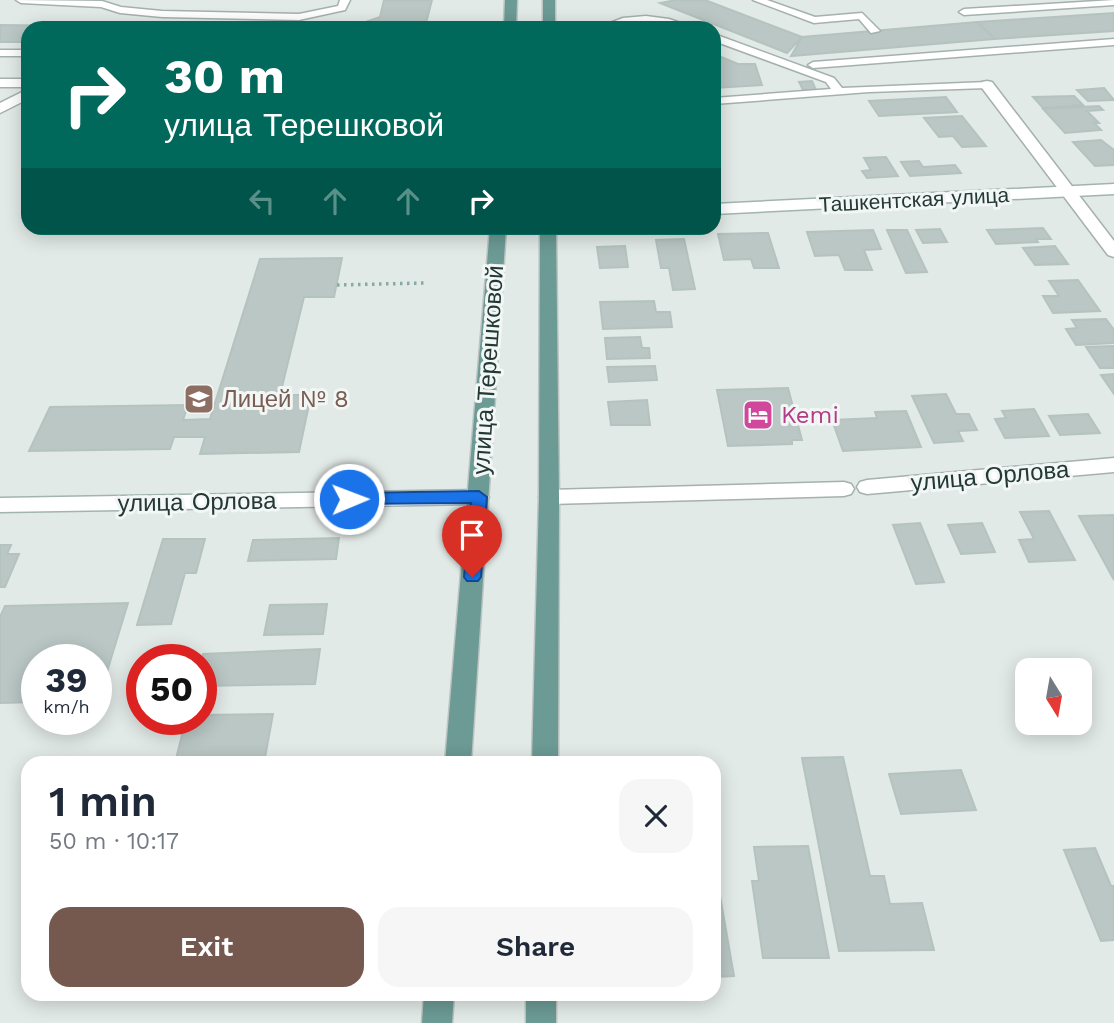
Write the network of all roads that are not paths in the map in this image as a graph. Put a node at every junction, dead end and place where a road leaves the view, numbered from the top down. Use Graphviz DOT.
graph roads {
  1 [pos="21,0"];
  2 [pos="345,0"];
  3 [pos="511,0"];
  4 [pos="549,0"];
  5 [pos="758,0"];
  6 [pos="1114,2"];
  7 [pos="1060,3"];
  8 [pos="964,12"];
  9 [pos="510,21"];
  10 [pos="549,21"];
  11 [pos="616,21"];
  12 [pos="672,21"];
  13 [pos="875,30"];
  14 [pos="721,40"];
  15 [pos="1114,42"];
  16 [pos="891,48"];
  17 [pos="0,53"];
  18 [pos="21,53"];
  19 [pos="900,57"];
  20 [pos="813,65"];
  21 [pos="0,83"];
  22 [pos="21,83"];
  23 [pos="987,85"];
  24 [pos="840,92"];
  25 [pos="21,97"];
  26 [pos="721,100"];
  27 [pos="0,109"];
  28 [pos="1114,190"];
  29 [pos="1069,193"];
  30 [pos="721,209"];
  31 [pos="498,235"];
  32 [pos="548,235"];
  33 [pos="1114,252"];
  34 [pos="1114,464"];
  35 [pos="866,487"];
  36 [pos="844,489"];
  37 [pos="479,497"];
  38 [pos="549,497"];
  39 [pos="0,505"];
  40 [pos="459,756"];
  41 [pos="545,756"];
  42 [pos="439,1001"];
  43 [pos="541,1001"];
  44 [pos="437,1023"];
  45 [pos="541,1023"];
  1 -- 2 [label="lane"];
  3 -- 9 [label="main road"];
  4 -- 10 [label="main road"];
  5 -- 13 [label="lane"];
  6 -- 7 [label="lane"];
  7 -- 8 [label="lane"];
  11 -- 12 [label="lane"];
  14 -- 24 [label="lane"];
  15 -- 19 [label="lane"];
  16 -- 19 [label="lane"];
  17 -- 18 [label="lane"];
  19 -- 20 [label="lane"];
  21 -- 22 [label="street"];
  23 -- 24 [label="lane"];
  23 -- 29 [label="street"];
  24 -- 26 [label="lane"];
  25 -- 27 [label="street"];
  28 -- 29 [label="street, Ташкентская улица"];
  29 -- 30 [label="street, Ташкентская улица"];
  29 -- 33 [label="street"];
  31 -- 37 [label="main road, улица Терешковой"];
  32 -- 38 [label="main road"];
  34 -- 35 [label="street, улица Орлова"];
  36 -- 38 [label="street"];
  37 -- 39 [label="street, улица Орлова"];
  37 -- 40 [label="main road, улица Терешковой"];
  38 -- 41 [label="main road"];
  42 -- 44 [label="main road"];
  43 -- 45 [label="main road"];
}
